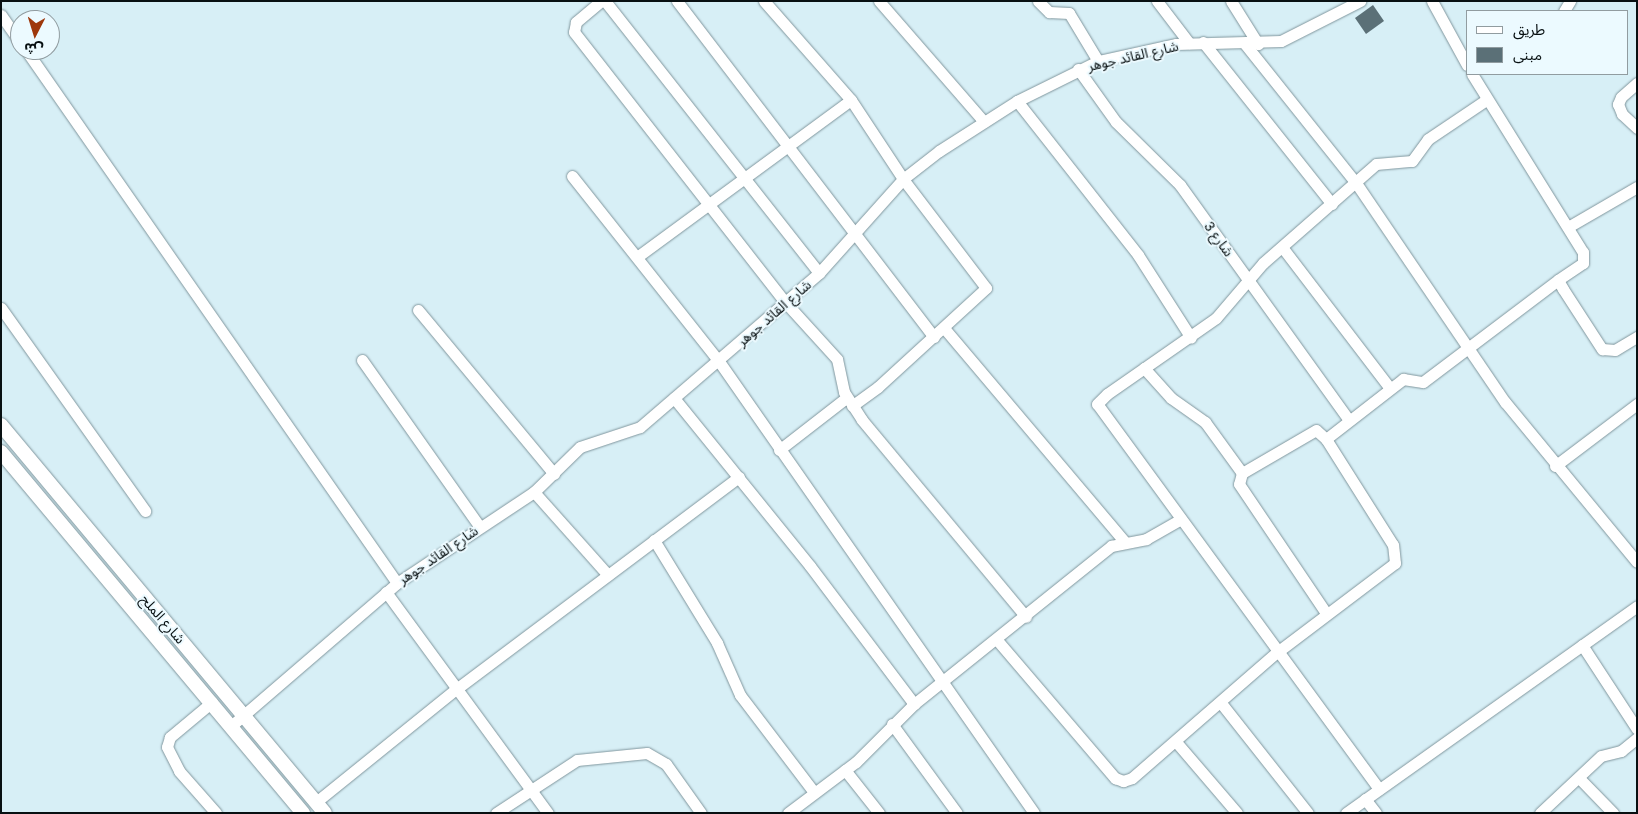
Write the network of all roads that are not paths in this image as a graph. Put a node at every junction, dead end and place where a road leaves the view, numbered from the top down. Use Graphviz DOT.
graph roads {
  1 [pos="601,1"];
  2 [pos="605,1"];
  3 [pos="677,1"];
  4 [pos="764,1"];
  5 [pos="879,1"];
  6 [pos="1038,1"];
  7 [pos="1157,1"];
  8 [pos="1231,1"];
  9 [pos="1360,1"];
  10 [pos="1432,1"];
  11 [pos="1339,6"];
  12 [pos="1,15"];
  13 [pos="10,28"];
  14 [pos="1203,42"];
  15 [pos="1189,43"];
  16 [pos="1245,44"];
  17 [pos="1258,44"];
  18 [pos="33,60"];
  19 [pos="1098,61"];
  20 [pos="1466,63"];
  21 [pos="1078,69"];
  22 [pos="1473,75"];
  23 [pos="1637,84"];
  24 [pos="851,100"];
  25 [pos="1486,100"];
  26 [pos="1017,101"];
  27 [pos="984,122"];
  28 [pos="1637,128"];
  29 [pos="790,147"];
  30 [pos="572,176"];
  31 [pos="746,179"];
  32 [pos="903,179"];
  33 [pos="1356,183"];
  34 [pos="1637,187"];
  35 [pos="1332,204"];
  36 [pos="709,205"];
  37 [pos="1568,227"];
  38 [pos="858,234"];
  39 [pos="1282,247"];
  40 [pos="637,258"];
  41 [pos="819,273"];
  42 [pos="1247,279"];
  43 [pos="1558,280"];
  44 [pos="786,303"];
  45 [pos="1,308"];
  46 [pos="418,310"];
  47 [pos="944,328"];
  48 [pos="934,337"];
  49 [pos="1637,337"];
  50 [pos="1191,338"];
  51 [pos="1467,348"];
  52 [pos="362,360"];
  53 [pos="718,360"];
  54 [pos="1144,368"];
  55 [pos="1389,387"];
  56 [pos="674,398"];
  57 [pos="849,402"];
  58 [pos="1637,404"];
  59 [pos="1348,419"];
  60 [pos="1,425"];
  61 [pos="1326,439"];
  62 [pos="779,450"];
  63 [pos="1,452"];
  64 [pos="1555,466"];
  65 [pos="1242,473"];
  66 [pos="554,474"];
  67 [pos="739,478"];
  68 [pos="534,492"];
  69 [pos="145,512"];
  70 [pos="1181,519"];
  71 [pos="480,527"];
  72 [pos="654,540"];
  73 [pos="1125,542"];
  74 [pos="1637,562"];
  75 [pos="608,575"];
  76 [pos="397,583"];
  77 [pos="386,592"];
  78 [pos="1637,606"];
  79 [pos="1326,613"];
  80 [pos="1026,617"];
  81 [pos="997,640"];
  82 [pos="1582,645"];
  83 [pos="1276,653"];
  84 [pos="945,681"];
  85 [pos="455,690"];
  86 [pos="212,702"];
  87 [pos="1221,703"];
  88 [pos="914,704"];
  89 [pos="245,716"];
  90 [pos="892,724"];
  91 [pos="231,726"];
  92 [pos="1637,730"];
  93 [pos="1637,738"];
  94 [pos="1177,742"];
  95 [pos="845,770"];
  96 [pos="1579,778"];
  97 [pos="530,789"];
  98 [pos="1379,789"];
  99 [pos="814,792"];
  100 [pos="1364,798"];
  101 [pos="316,802"];
  102 [pos="216,813"];
  103 [pos="303,813"];
  104 [pos="325,813"];
  105 [pos="496,813"];
  106 [pos="548,813"];
  107 [pos="701,813"];
  108 [pos="788,813"];
  109 [pos="879,813"];
  110 [pos="957,813"];
  111 [pos="1034,813"];
  112 [pos="1237,813"];
  113 [pos="1308,813"];
  114 [pos="1346,813"];
  115 [pos="1376,813"];
  116 [pos="1540,813"];
  117 [pos="1613,813"];
  1 -- 36 [label="street"];
  2 -- 31 [label="street"];
  3 -- 29 [label="street"];
  4 -- 24 [label="street"];
  5 -- 27 [label="street"];
  6 -- 19 [label="street"];
  7 -- 15 [label="street"];
  8 -- 17 [label="street"];
  9 -- 11 [label="street, شارع القائد جوهر"];
  10 -- 20 [label="street"];
  11 -- 17 [label="street, شارع القائد جوهر"];
  12 -- 13 [label="street"];
  14 -- 15 [label="street, شارع القائد جوهر"];
  14 -- 16 [label="street, شارع القائد جوهر"];
  14 -- 35 [label="street"];
  15 -- 19 [label="street, شارع القائد جوهر"];
  16 -- 17 [label="street, شارع القائد جوهر"];
  16 -- 33 [label="street"];
  18 -- 76 [label="street"];
  19 -- 21 [label="street, شارع القائد جوهر"];
  21 -- 26 [label="street, شارع القائد جوهر"];
  21 -- 42 [label="street, شارع 3"];
  22 -- 25 [label="street"];
  23 -- 28 [label="street"];
  24 -- 29 [label="street"];
  24 -- 32 [label="street"];
  25 -- 33 [label="street"];
  25 -- 37 [label="street"];
  26 -- 27 [label="street, شارع القائد جوهر"];
  26 -- 50 [label="street"];
  27 -- 32 [label="street, شارع القائد جوهر"];
  29 -- 31 [label="street"];
  29 -- 38 [label="street"];
  30 -- 40 [label="street"];
  31 -- 36 [label="street"];
  31 -- 41 [label="street"];
  32 -- 38 [label="street, شارع القائد جوهر"];
  32 -- 47 [label="street"];
  33 -- 35 [label="street"];
  33 -- 51 [label="street"];
  34 -- 37 [label="street"];
  35 -- 39 [label="street"];
  36 -- 40 [label="street"];
  36 -- 44 [label="street"];
  37 -- 43 [label="street"];
  38 -- 41 [label="street, شارع القائد جوهر"];
  38 -- 48 [label="street"];
  39 -- 42 [label="street"];
  39 -- 55 [label="street"];
  40 -- 53 [label="street"];
  41 -- 44 [label="street, شارع القائد جوهر"];
  42 -- 50 [label="street"];
  42 -- 59 [label="street, شارع 3"];
  43 -- 49 [label="street"];
  43 -- 51 [label="street"];
  44 -- 53 [label="street, شارع القائد جوهر"];
  44 -- 57 [label="street"];
  45 -- 69 [label="street"];
  46 -- 66 [label="street"];
  47 -- 48 [label="street"];
  47 -- 73 [label="street"];
  48 -- 57 [label="street"];
  50 -- 54 [label="street"];
  51 -- 55 [label="street"];
  51 -- 64 [label="street"];
  52 -- 71 [label="street"];
  53 -- 56 [label="street, شارع القائد جوهر"];
  53 -- 62 [label="street"];
  54 -- 65 [label="street"];
  54 -- 70 [label="street"];
  55 -- 59 [label="street"];
  56 -- 66 [label="street, شارع القائد جوهر"];
  56 -- 67 [label="street"];
  57 -- 62 [label="street"];
  57 -- 80 [label="street"];
  58 -- 64 [label="street"];
  59 -- 61 [label="street"];
  60 -- 89 [label="street, شارع الملح"];
  61 -- 65 [label="street"];
  61 -- 79 [label="street"];
  62 -- 84 [label="street"];
  63 -- 86 [label="street, شارع الملح"];
  64 -- 74 [label="street"];
  65 -- 79 [label="street"];
  66 -- 68 [label="street, شارع القائد جوهر"];
  67 -- 72 [label="street"];
  67 -- 88 [label="street"];
  68 -- 71 [label="street, شارع القائد جوهر"];
  68 -- 75 [label="street"];
  70 -- 73 [label="street"];
  70 -- 83 [label="street"];
  71 -- 76 [label="street, شارع القائد جوهر"];
  72 -- 75 [label="street"];
  72 -- 99 [label="street"];
  73 -- 80 [label="street"];
  75 -- 85 [label="street"];
  76 -- 77 [label="street, شارع القائد جوهر"];
  77 -- 85 [label="street"];
  77 -- 89 [label="street, شارع القائد جوهر"];
  78 -- 82 [label="street"];
  79 -- 83 [label="street"];
  80 -- 81 [label="street"];
  81 -- 84 [label="street"];
  81 -- 94 [label="street"];
  82 -- 92 [label="street"];
  82 -- 98 [label="street"];
  83 -- 87 [label="street"];
  83 -- 98 [label="street"];
  84 -- 88 [label="street"];
  84 -- 111 [label="street"];
  85 -- 97 [label="street"];
  85 -- 101 [label="street"];
  86 -- 91 [label="street, شارع الملح"];
  86 -- 102 [label="street"];
  87 -- 94 [label="street"];
  87 -- 113 [label="street"];
  88 -- 90 [label="street"];
  89 -- 91 [label="street, شارع القائد جوهر"];
  89 -- 101 [label="street, شارع الملح"];
  90 -- 95 [label="street"];
  90 -- 110 [label="street"];
  91 -- 103 [label="street, شارع الملح"];
  93 -- 96 [label="street"];
  94 -- 112 [label="street"];
  95 -- 99 [label="street"];
  95 -- 109 [label="street"];
  96 -- 116 [label="street"];
  96 -- 117 [label="street"];
  97 -- 105 [label="street"];
  97 -- 106 [label="street"];
  97 -- 107 [label="street"];
  98 -- 100 [label="street"];
  99 -- 108 [label="street"];
  100 -- 114 [label="street"];
  100 -- 115 [label="street"];
  101 -- 104 [label="street, شارع الملح"];
}
